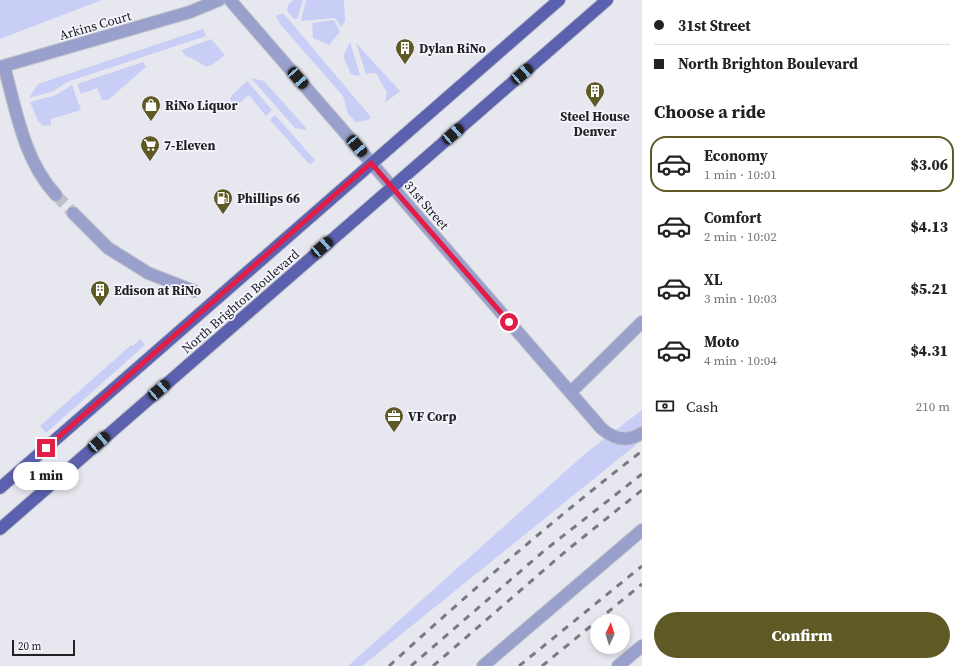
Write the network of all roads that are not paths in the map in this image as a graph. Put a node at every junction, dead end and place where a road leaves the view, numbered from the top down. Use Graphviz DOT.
graph roads {
  1 [pos="219,0"];
  2 [pos="230,0"];
  3 [pos="558,0"];
  4 [pos="606,0"];
  5 [pos="2,67"];
  6 [pos="371,163"];
  7 [pos="392,187"];
  8 [pos="56,195"];
  9 [pos="73,213"];
  10 [pos="194,291"];
  11 [pos="642,322"];
  12 [pos="570,392"];
  13 [pos="642,433"];
  14 [pos="0,488"];
  15 [pos="1,525"];
  16 [pos="642,530"];
  17 [pos="642,646"];
  18 [pos="483,666"];
  19 [pos="618,666"];
  1 -- 5 [label="street, Arkins Court"];
  2 -- 6 [label="street, 31st Street"];
  3 -- 6 [label="main road, North Brighton Boulevard"];
  4 -- 7 [label="main road, North Brighton Boulevard"];
  5 -- 8 [label="street"];
  6 -- 7 [label="street, 31st Street"];
  6 -- 14 [label="main road, North Brighton Boulevard"];
  7 -- 12 [label="street, 31st Street"];
  7 -- 15 [label="main road, North Brighton Boulevard"];
  9 -- 10 [label="street"];
  11 -- 12 [label="street"];
  12 -- 13 [label="street, 31st Street"];
  16 -- 18 [label="street"];
  17 -- 19 [label="street"];
}
